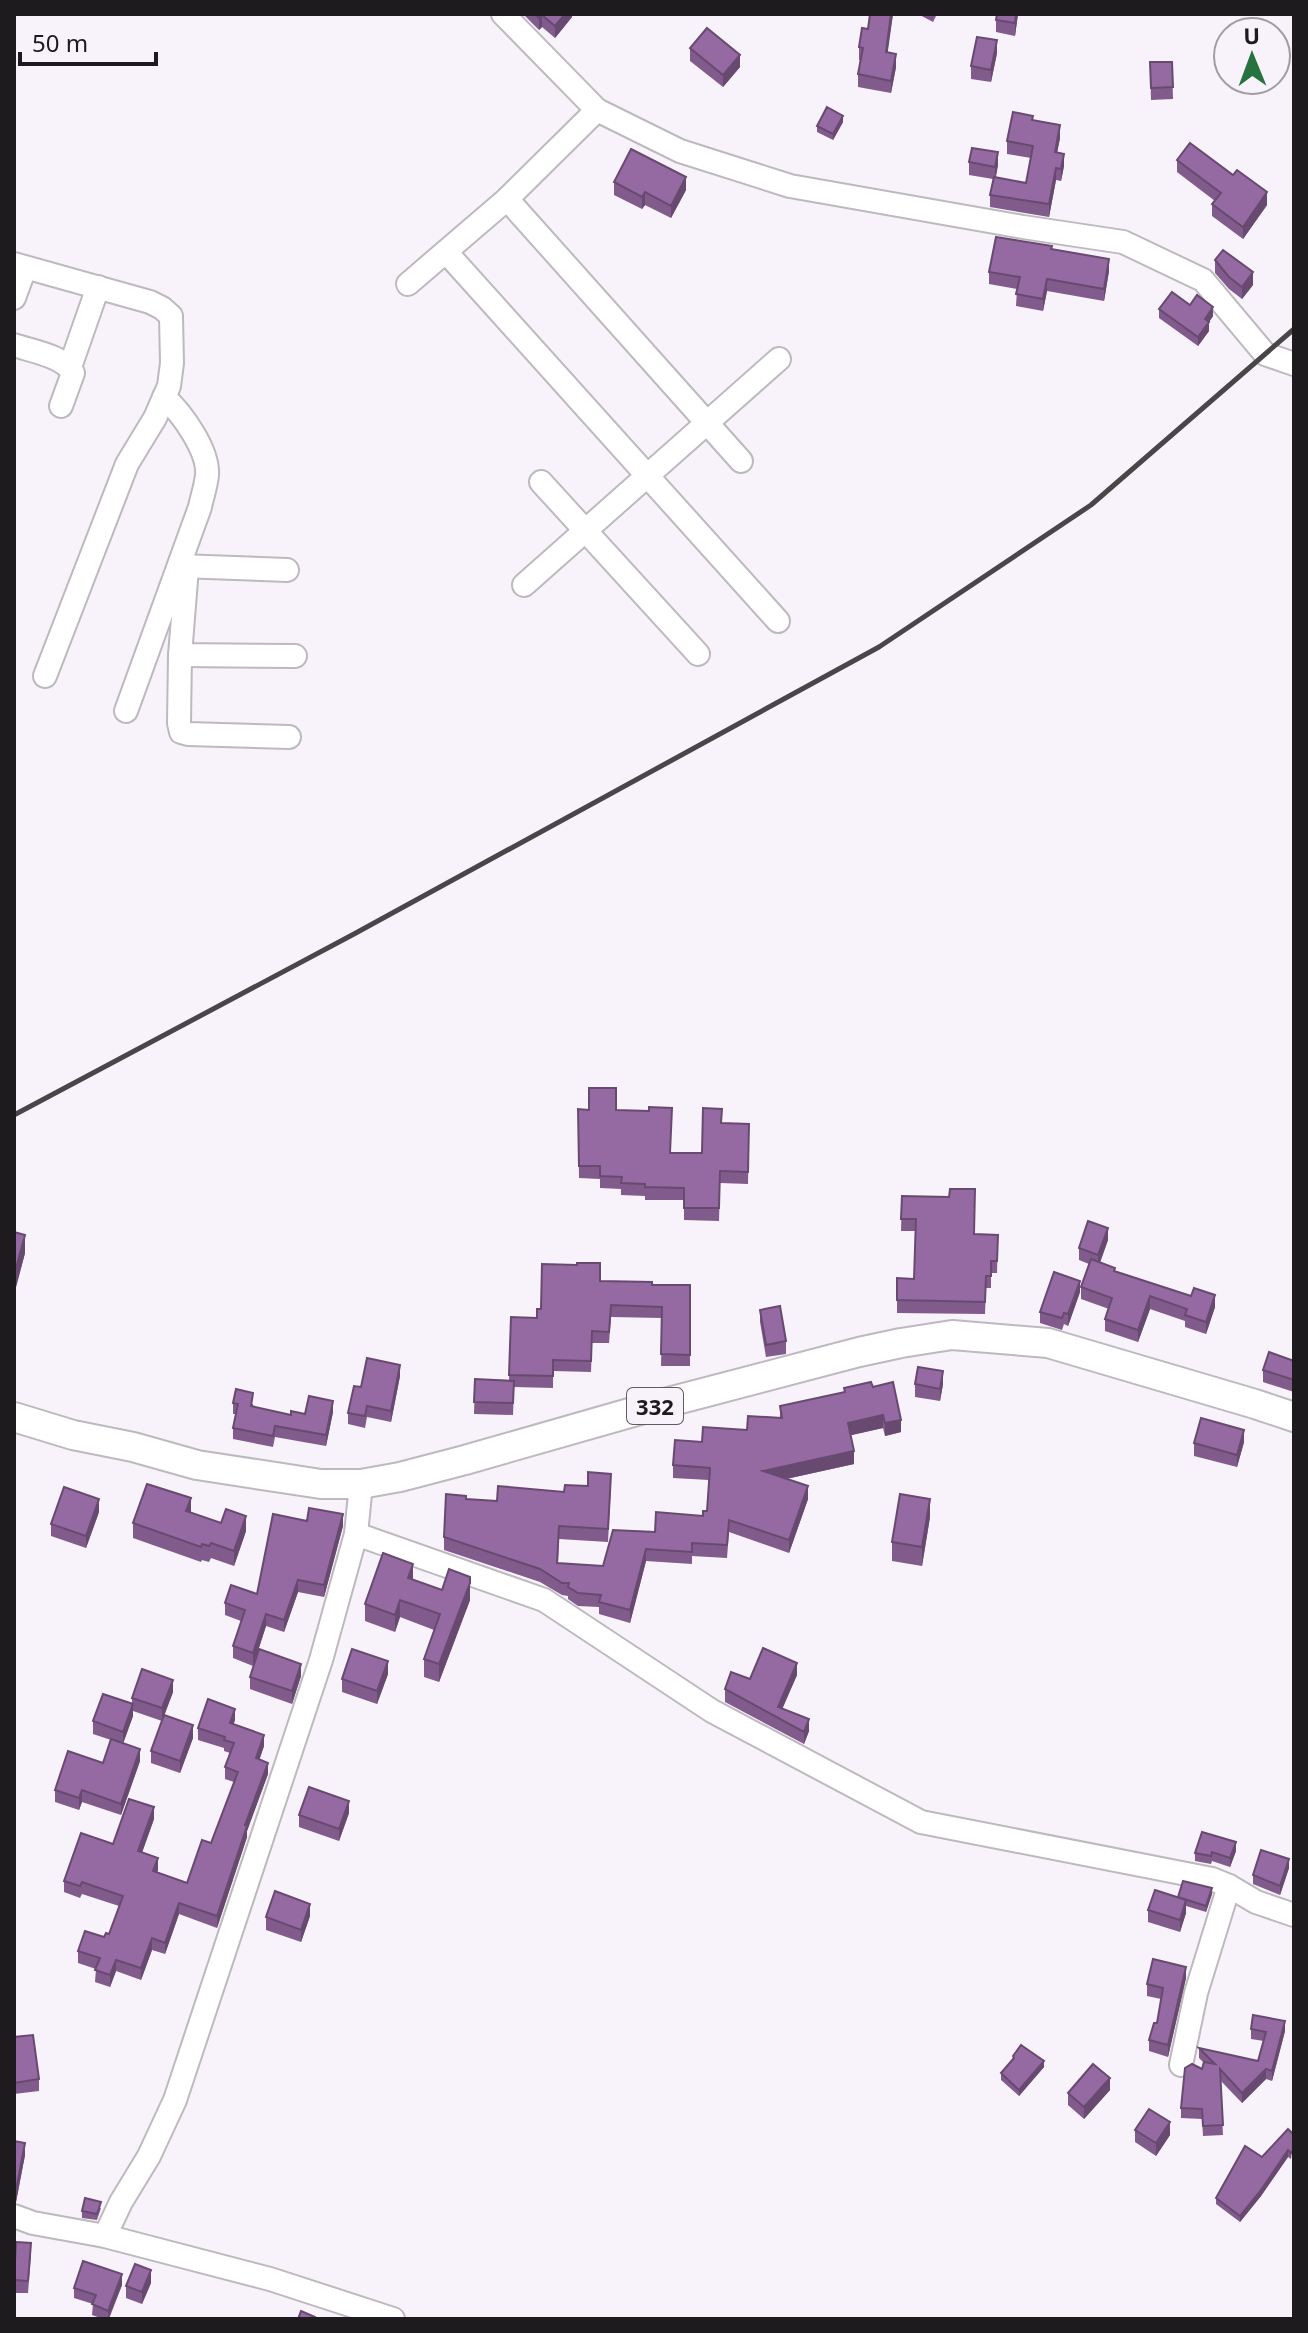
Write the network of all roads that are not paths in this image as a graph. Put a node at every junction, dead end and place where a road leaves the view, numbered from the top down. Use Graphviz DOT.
graph roads {
  1 [pos="503,14"];
  2 [pos="597,110"];
  3 [pos="507,199"];
  4 [pos="446,252"];
  5 [pos="20,266"];
  6 [pos="408,284"];
  7 [pos="98,287"];
  8 [pos="14,298"];
  9 [pos="14,345"];
  10 [pos="779,359"];
  11 [pos="1294,364"];
  12 [pos="70,367"];
  13 [pos="164,397"];
  14 [pos="61,406"];
  15 [pos="706,424"];
  16 [pos="741,461"];
  17 [pos="647,477"];
  18 [pos="541,482"];
  19 [pos="585,532"];
  20 [pos="183,566"];
  21 [pos="287,570"];
  22 [pos="524,585"];
  23 [pos="778,621"];
  24 [pos="698,654"];
  25 [pos="180,655"];
  26 [pos="295,656"];
  27 [pos="45,676"];
  28 [pos="126,711"];
  29 [pos="289,737"];
  30 [pos="14,1417"];
  31 [pos="1294,1417"];
  32 [pos="361,1484"];
  33 [pos="356,1534"];
  34 [pos="1229,1886"];
  35 [pos="1294,1915"];
  36 [pos="1181,2065"];
  37 [pos="14,2216"];
  38 [pos="105,2236"];
  39 [pos="393,2319"];
  1 -- 2 [label="street"];
  2 -- 3 [label="street"];
  2 -- 11 [label="street"];
  3 -- 4 [label="street"];
  3 -- 15 [label="street"];
  4 -- 6 [label="street"];
  4 -- 17 [label="street"];
  5 -- 7 [label="street"];
  5 -- 8 [label="street"];
  7 -- 12 [label="street"];
  7 -- 13 [label="street"];
  9 -- 12 [label="street"];
  10 -- 15 [label="street"];
  12 -- 14 [label="street"];
  13 -- 20 [label="street"];
  13 -- 27 [label="street"];
  15 -- 16 [label="street"];
  15 -- 17 [label="street"];
  17 -- 19 [label="street"];
  17 -- 23 [label="street"];
  18 -- 19 [label="street"];
  19 -- 22 [label="street"];
  19 -- 24 [label="street"];
  20 -- 21 [label="street"];
  20 -- 25 [label="street"];
  20 -- 28 [label="street"];
  25 -- 26 [label="street"];
  25 -- 29 [label="street"];
  30 -- 32 [label="main road, 332"];
  31 -- 32 [label="main road, 332"];
  32 -- 33 [label="street"];
  33 -- 34 [label="street"];
  33 -- 38 [label="street"];
  34 -- 35 [label="street"];
  34 -- 36 [label="street"];
  37 -- 38 [label="street"];
  38 -- 39 [label="street"];
}
